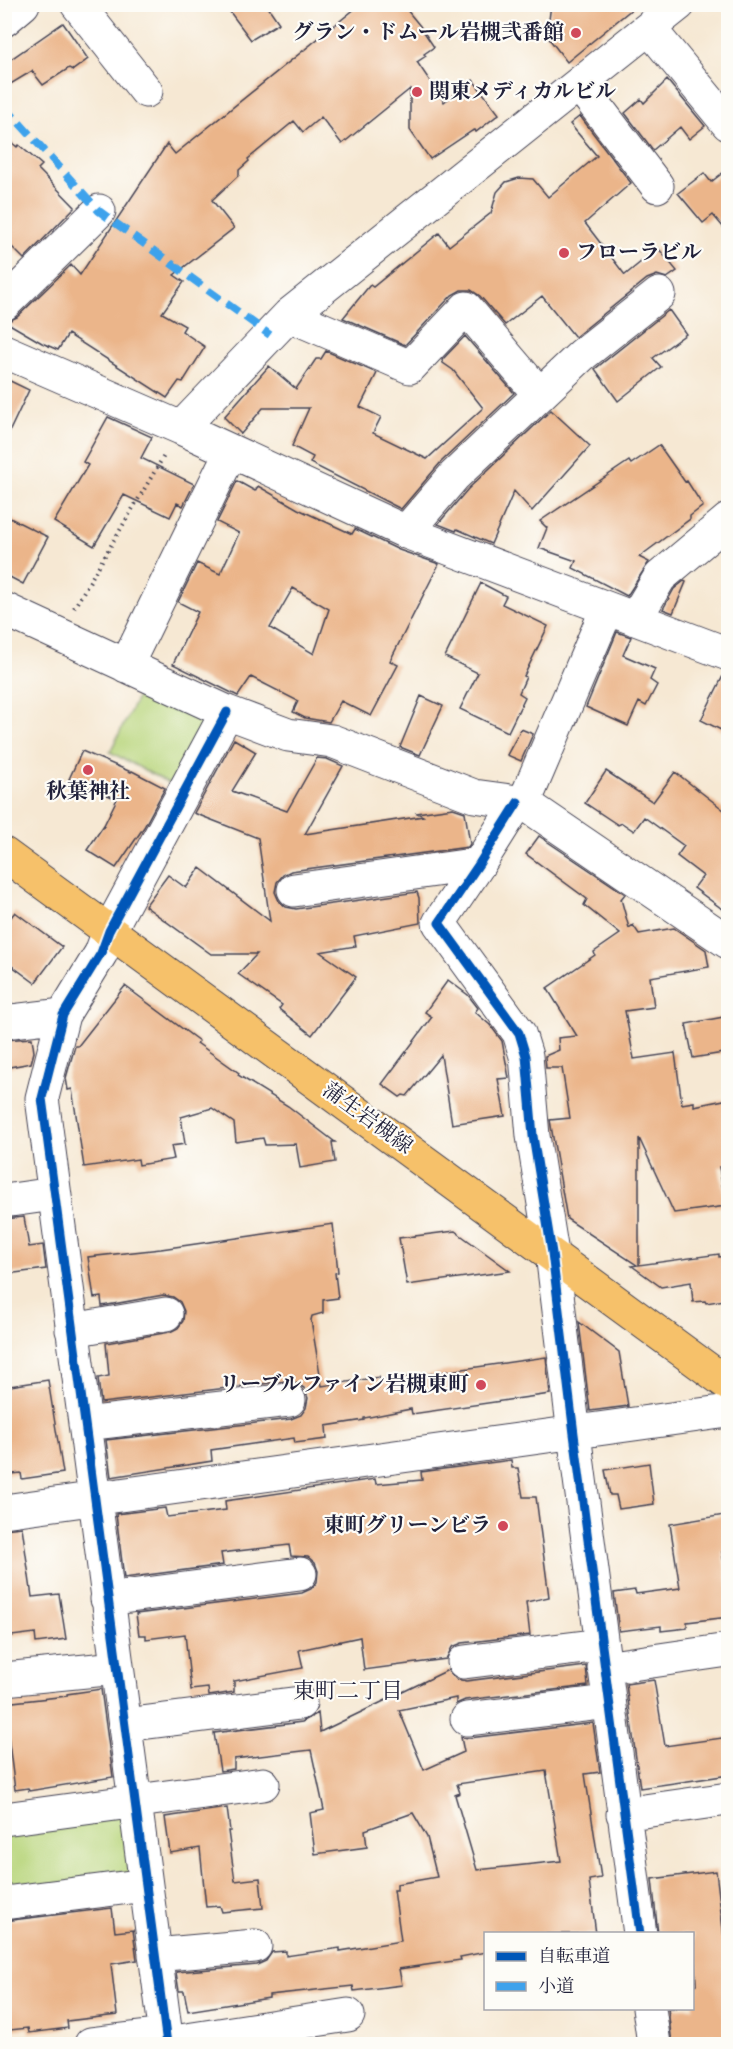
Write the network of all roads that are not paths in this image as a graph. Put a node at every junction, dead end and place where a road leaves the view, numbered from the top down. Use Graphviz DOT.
graph roads {
  1 [pos="23,4"];
  2 [pos="77,4"];
  3 [pos="679,4"];
  4 [pos="4,20"];
  5 [pos="649,28"];
  6 [pos="579,84"];
  7 [pos="146,91"];
  8 [pos="729,124"];
  9 [pos="657,186"];
  10 [pos="99,211"];
  11 [pos="659,294"];
  12 [pos="4,304"];
  13 [pos="289,315"];
  14 [pos="4,351"];
  15 [pos="540,395"];
  16 [pos="181,428"];
  17 [pos="231,451"];
  18 [pos="729,520"];
  19 [pos="406,532"];
  20 [pos="4,609"];
  21 [pos="621,614"];
  22 [pos="729,654"];
  23 [pos="126,666"];
  24 [pos="227,712"];
  25 [pos="521,802"];
  26 [pos="4,854"];
  27 [pos="479,864"];
  28 [pos="294,890"];
  29 [pos="109,931"];
  30 [pos="729,942"];
  31 [pos="63,1015"];
  32 [pos="4,1022"];
  33 [pos="54,1194"];
  34 [pos="4,1201"];
  35 [pos="552,1253"];
  36 [pos="166,1314"];
  37 [pos="72,1330"];
  38 [pos="729,1384"];
  39 [pos="289,1400"];
  40 [pos="729,1411"];
  41 [pos="85,1424"];
  42 [pos="574,1434"];
  43 [pos="94,1499"];
  44 [pos="4,1511"];
  45 [pos="300,1574"];
  46 [pos="108,1599"];
  47 [pos="729,1650"];
  48 [pos="603,1656"];
  49 [pos="464,1662"];
  50 [pos="117,1668"];
  51 [pos="4,1679"];
  52 [pos="609,1702"];
  53 [pos="300,1703"];
  54 [pos="467,1719"];
  55 [pos="124,1725"];
  56 [pos="263,1784"];
  57 [pos="729,1799"];
  58 [pos="135,1801"];
  59 [pos="623,1814"];
  60 [pos="4,1819"];
  61 [pos="146,1885"];
  62 [pos="4,1903"];
  63 [pos="640,1932"];
  64 [pos="255,1946"];
  65 [pos="155,1955"];
  66 [pos="650,2010"];
  67 [pos="348,2015"];
  68 [pos="166,2041"];
  69 [pos="91,2044"];
  70 [pos="654,2044"];
  1 -- 4 [label="street"];
  2 -- 7 [label="street"];
  3 -- 5 [label="street"];
  5 -- 6 [label="street"];
  5 -- 8 [label="street"];
  6 -- 9 [label="street"];
  6 -- 13 [label="street"];
  10 -- 12 [label="street"];
  11 -- 15 [label="street"];
  13 -- 15 [label="street"];
  13 -- 16 [label="street"];
  14 -- 16 [label="street"];
  15 -- 19 [label="street"];
  16 -- 17 [label="street"];
  17 -- 19 [label="street"];
  17 -- 23 [label="street"];
  18 -- 21 [label="street"];
  19 -- 21 [label="street"];
  20 -- 23 [label="street"];
  21 -- 22 [label="street"];
  21 -- 25 [label="street"];
  23 -- 24 [label="street"];
  24 -- 25 [label="street"];
  24 -- 29 [label="street"];
  25 -- 27 [label="street"];
  25 -- 30 [label="street"];
  26 -- 29 [label="main road, 蒲生岩槻線"];
  27 -- 28 [label="street"];
  27 -- 35 [label="street"];
  29 -- 31 [label="street"];
  29 -- 35 [label="main road, 蒲生岩槻線"];
  31 -- 32 [label="street"];
  31 -- 33 [label="street"];
  33 -- 34 [label="street"];
  33 -- 37 [label="street"];
  35 -- 38 [label="main road, 蒲生岩槻線"];
  35 -- 42 [label="street"];
  36 -- 37 [label="street"];
  37 -- 41 [label="street"];
  39 -- 41 [label="street"];
  40 -- 42 [label="street"];
  41 -- 43 [label="street"];
  42 -- 43 [label="street"];
  42 -- 48 [label="street"];
  43 -- 44 [label="street"];
  43 -- 46 [label="street"];
  45 -- 46 [label="street"];
  46 -- 50 [label="street"];
  47 -- 48 [label="street"];
  48 -- 49 [label="street"];
  48 -- 52 [label="street"];
  50 -- 51 [label="street"];
  50 -- 55 [label="street"];
  52 -- 54 [label="street"];
  52 -- 59 [label="street"];
  53 -- 55 [label="street"];
  55 -- 58 [label="street"];
  56 -- 58 [label="street"];
  57 -- 59 [label="street"];
  58 -- 60 [label="street"];
  58 -- 61 [label="street"];
  59 -- 63 [label="street"];
  61 -- 62 [label="street"];
  61 -- 65 [label="street"];
  64 -- 65 [label="street"];
  65 -- 68 [label="street"];
  66 -- 70 [label="street"];
  67 -- 68 [label="street"];
  68 -- 69 [label="street"];
}
